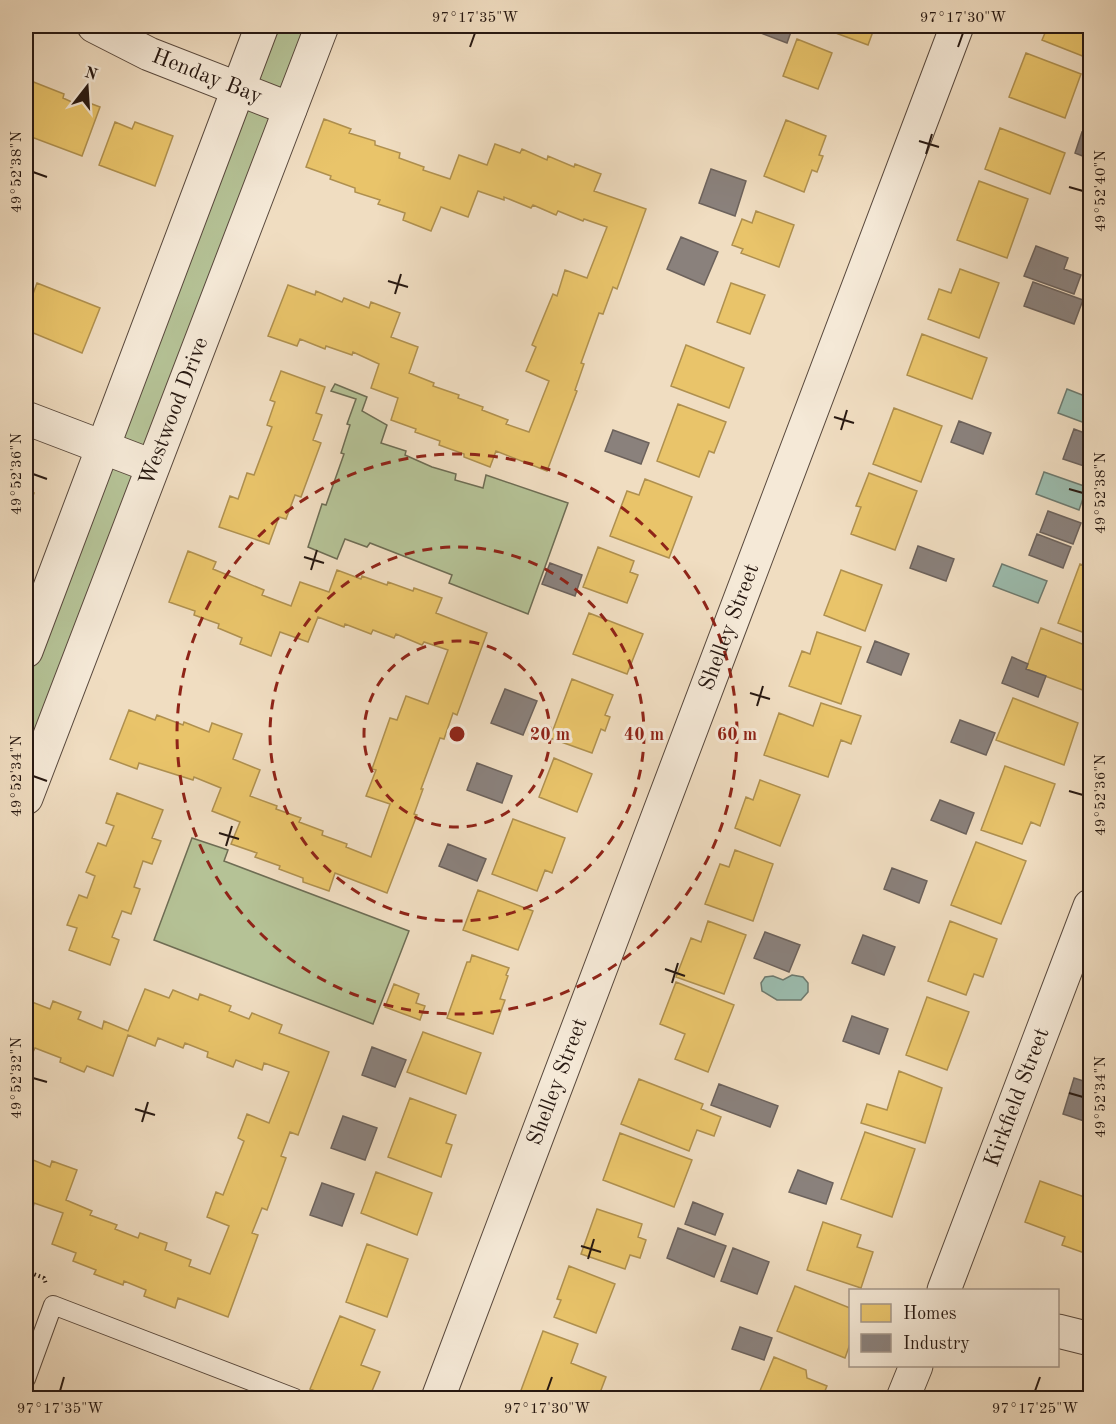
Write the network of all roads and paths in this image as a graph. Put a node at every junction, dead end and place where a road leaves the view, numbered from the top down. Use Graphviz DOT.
graph roads {
  1 [pos="94,26"];
  2 [pos="262,26"];
  3 [pos="322,26"];
  4 [pos="957,26"];
  5 [pos="238,88"];
  6 [pos="290,109"];
  7 [pos="26,418"];
  8 [pos="104,448"];
  9 [pos="152,466"];
  10 [pos="26,651"];
  11 [pos="26,798"];
  12 [pos="1090,906"];
  13 [pos="944,1289"];
  14 [pos="1059,1331"];
  15 [pos="1090,1339"];
  16 [pos="915,1367"];
  17 [pos="26,1379"];
  18 [pos="295,1398"];
  19 [pos="438,1398"];
  20 [pos="903,1398"];
  1 -- 5 [label="street, Henday Bay"];
  2 -- 5 [label="street"];
  3 -- 6 [label="street, Westwood Drive"];
  4 -- 19 [label="street, Shelley Street"];
  5 -- 6 [label="street, Henday Bay"];
  5 -- 8 [label="street"];
  6 -- 9 [label="street, Westwood Drive"];
  7 -- 8 [label="street"];
  8 -- 9 [label="street"];
  8 -- 10 [label="street"];
  9 -- 11 [label="street, Westwood Drive"];
  12 -- 13 [label="street, Kirkfield Street"];
  14 -- 15 [label="street"];
  16 -- 20 [label="street"];
  17 -- 18 [label="lane"];
}
